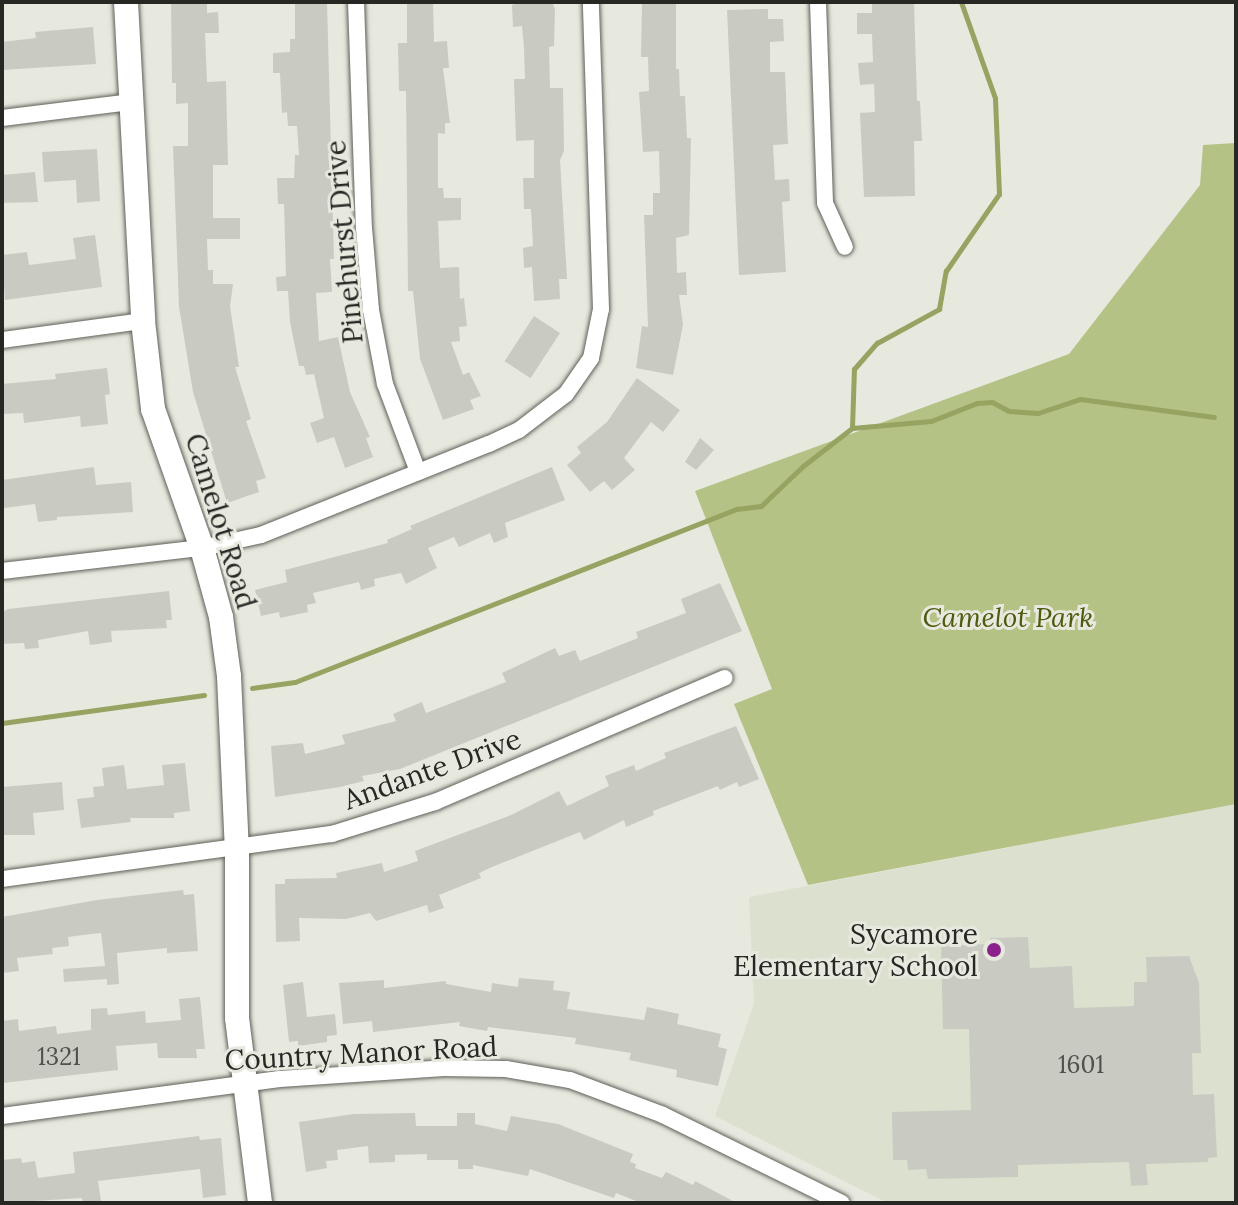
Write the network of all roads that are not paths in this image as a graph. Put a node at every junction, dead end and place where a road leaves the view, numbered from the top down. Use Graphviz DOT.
graph roads {
  1 [pos="126,2"];
  2 [pos="356,2"];
  3 [pos="591,2"];
  4 [pos="818,2"];
  5 [pos="130,102"];
  6 [pos="2,118"];
  7 [pos="845,247"];
  8 [pos="143,321"];
  9 [pos="2,340"];
  10 [pos="418,472"];
  11 [pos="202,548"];
  12 [pos="2,571"];
  13 [pos="725,678"];
  14 [pos="237,849"];
  15 [pos="2,879"];
  16 [pos="245,1084"];
  17 [pos="2,1116"];
  18 [pos="260,1203"];
  19 [pos="842,1203"];
  1 -- 5 [label="street, Camelot Road"];
  2 -- 10 [label="street, Pinehurst Drive"];
  3 -- 10 [label="street"];
  4 -- 7 [label="street"];
  5 -- 6 [label="street"];
  5 -- 8 [label="street, Camelot Road"];
  8 -- 9 [label="street"];
  8 -- 11 [label="street, Camelot Road"];
  10 -- 11 [label="street"];
  11 -- 12 [label="street"];
  11 -- 14 [label="street, Camelot Road"];
  13 -- 14 [label="street, Andante Drive"];
  14 -- 15 [label="street, Andante Drive"];
  14 -- 16 [label="street, Camelot Road"];
  16 -- 17 [label="street, Country Manor Road"];
  16 -- 18 [label="street, Camelot Road"];
  16 -- 19 [label="street, Country Manor Road"];
}
